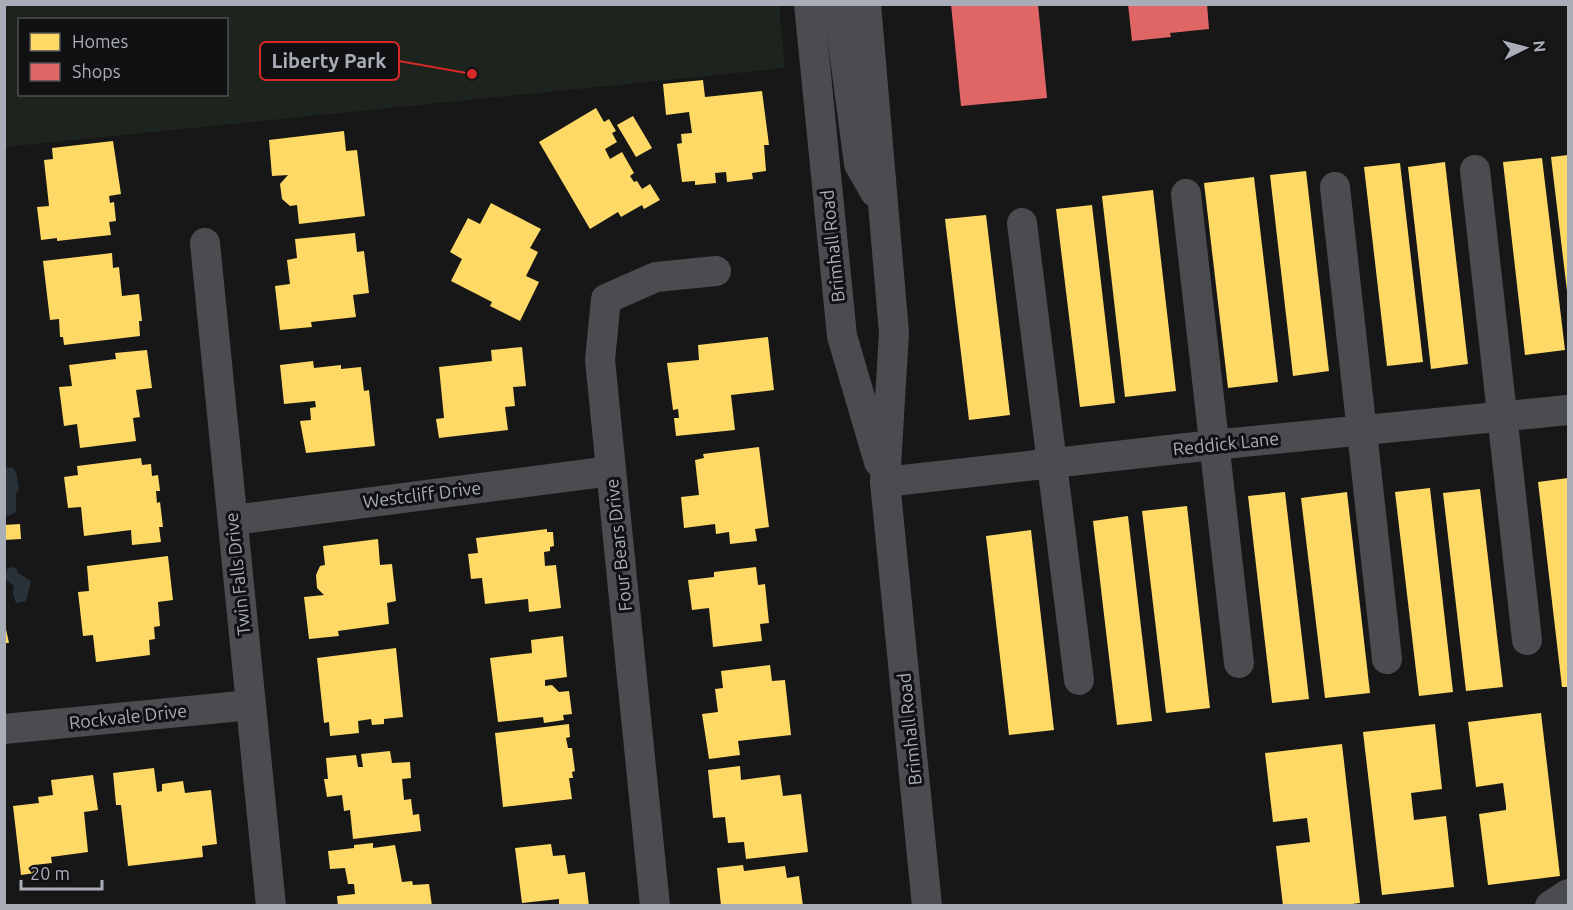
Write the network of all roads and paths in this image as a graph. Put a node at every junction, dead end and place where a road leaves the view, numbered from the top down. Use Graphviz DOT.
graph roads {
  1 [pos="809,4"];
  2 [pos="838,4"];
  3 [pos="866,4"];
  4 [pos="1475,170"];
  5 [pos="1335,187"];
  6 [pos="1186,194"];
  7 [pos="883,205"];
  8 [pos="1022,223"];
  9 [pos="205,243"];
  10 [pos="716,271"];
  11 [pos="1569,410"];
  12 [pos="1503,417"];
  13 [pos="1363,430"];
  14 [pos="1214,445"];
  15 [pos="1051,463"];
  16 [pos="612,471"];
  17 [pos="885,482"];
  18 [pos="233,520"];
  19 [pos="1527,640"];
  20 [pos="1387,659"];
  21 [pos="1239,663"];
  22 [pos="1079,680"];
  23 [pos="251,705"];
  24 [pos="4,729"];
  25 [pos="1569,894"];
  26 [pos="271,906"];
  27 [pos="655,906"];
  28 [pos="927,906"];
  29 [pos="1550,906"];
  1 -- 17 [label="street, Brimhall Road"];
  2 -- 7 [label="street"];
  3 -- 7 [label="street, Brimhall Road"];
  4 -- 12 [label="street"];
  5 -- 13 [label="street"];
  6 -- 14 [label="street"];
  7 -- 17 [label="street, Brimhall Road"];
  8 -- 15 [label="street"];
  9 -- 18 [label="street, Twin Falls Drive"];
  10 -- 16 [label="street, Four Bears Drive"];
  11 -- 12 [label="street, Reddick Lane"];
  12 -- 13 [label="street, Reddick Lane"];
  12 -- 19 [label="street"];
  13 -- 14 [label="street, Reddick Lane"];
  13 -- 20 [label="street"];
  14 -- 15 [label="street, Reddick Lane"];
  14 -- 21 [label="street"];
  15 -- 17 [label="street, Reddick Lane"];
  15 -- 22 [label="street"];
  16 -- 18 [label="street, Westcliff Drive"];
  16 -- 27 [label="street, Four Bears Drive"];
  17 -- 28 [label="street, Brimhall Road"];
  18 -- 23 [label="street, Twin Falls Drive"];
  23 -- 24 [label="street, Rockvale Drive"];
  23 -- 26 [label="street, Twin Falls Drive"];
  25 -- 29 [label="street"];
}
